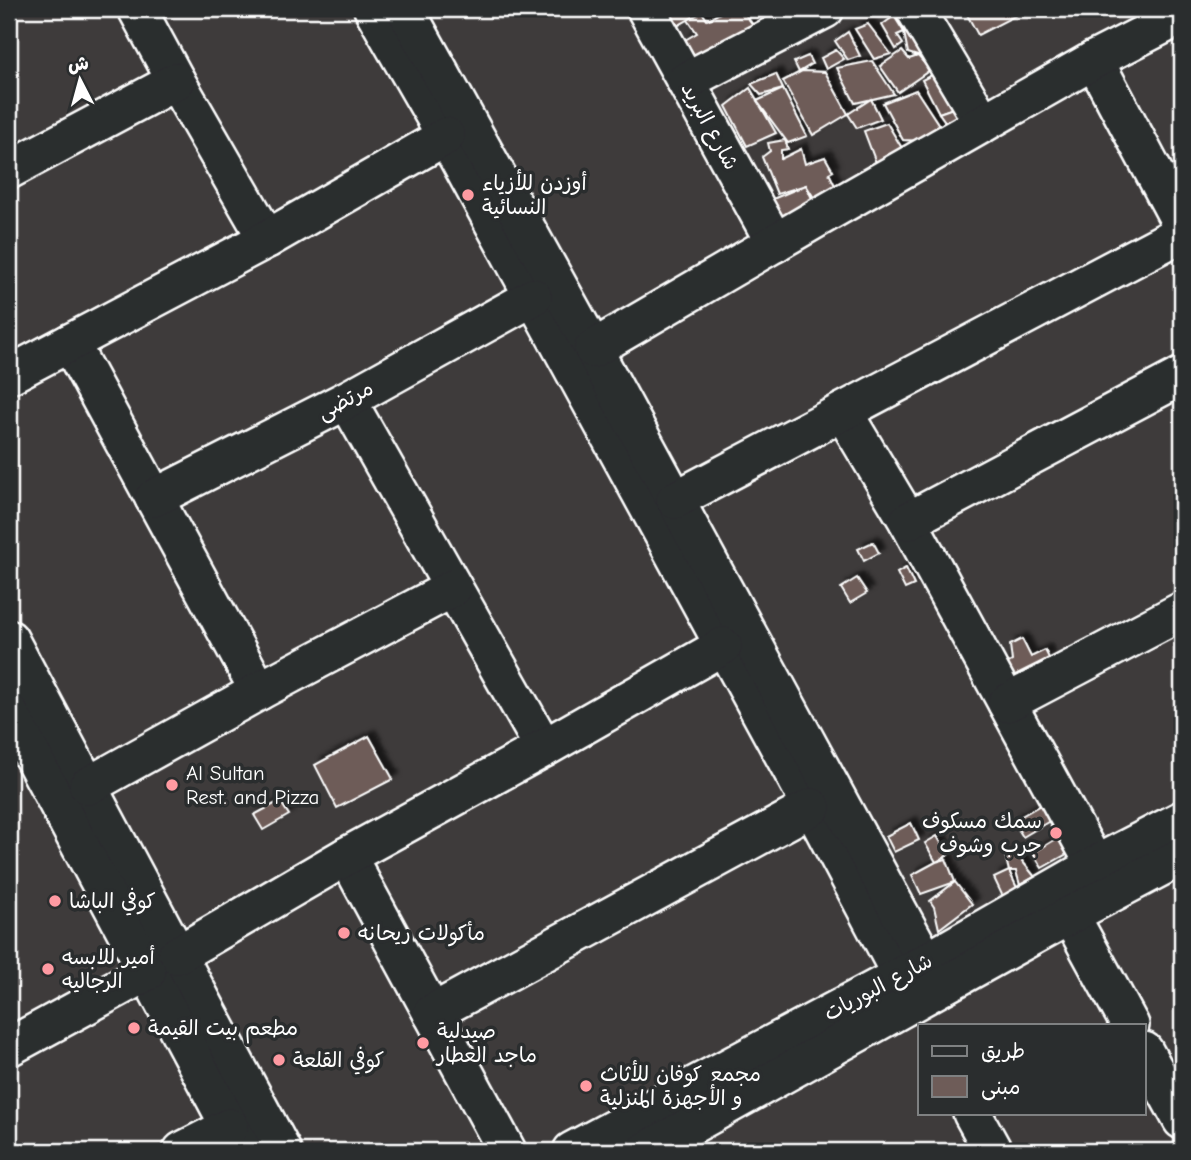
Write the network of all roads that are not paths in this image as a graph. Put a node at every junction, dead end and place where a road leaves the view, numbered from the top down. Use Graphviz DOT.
graph roads {
  1 [pos="137,9"];
  2 [pos="373,9"];
  3 [pos="405,9"];
  4 [pos="646,9"];
  5 [pos="825,9"];
  6 [pos="915,9"];
  7 [pos="1182,15"];
  8 [pos="1094,60"];
  9 [pos="418,61"];
  10 [pos="176,81"];
  11 [pos="685,81"];
  12 [pos="983,123"];
  13 [pos="446,136"];
  14 [pos="9,170"];
  15 [pos="1182,225"];
  16 [pos="1182,233"];
  17 [pos="267,239"];
  18 [pos="775,243"];
  19 [pos="533,297"];
  20 [pos="70,343"];
  21 [pos="593,349"];
  22 [pos="9,375"];
  23 [pos="1182,376"];
  24 [pos="347,400"];
  25 [pos="843,412"];
  26 [pos="154,498"];
  27 [pos="675,500"];
  28 [pos="908,521"];
  29 [pos="453,588"];
  30 [pos="1182,611"];
  31 [pos="9,639"];
  32 [pos="723,646"];
  33 [pos="260,691"];
  34 [pos="1007,703"];
  35 [pos="9,712"];
  36 [pos="544,748"];
  37 [pos="88,786"];
  38 [pos="812,807"];
  39 [pos="1182,820"];
  40 [pos="346,856"];
  41 [pos="1182,856"];
  42 [pos="1095,865"];
  43 [pos="1070,915"];
  44 [pos="162,963"];
  45 [pos="916,991"];
  46 [pos="432,1013"];
  47 [pos="1129,1024"];
  48 [pos="9,1046"];
  49 [pos="1146,1054"];
  50 [pos="1177,1097"];
  51 [pos="973,1114"];
  52 [pos="650,1135"];
  53 [pos="236,1139"];
  54 [pos="182,1151"];
  55 [pos="282,1151"];
  56 [pos="507,1151"];
  57 [pos="572,1151"];
  58 [pos="993,1151"];
  1 -- 10 [label="street"];
  2 -- 9 [label="street"];
  3 -- 9 [label="street"];
  4 -- 11 [label="street, شارع البريد"];
  5 -- 11 [label="street"];
  6 -- 12 [label="street"];
  7 -- 8 [label="street"];
  8 -- 12 [label="street"];
  8 -- 15 [label="street"];
  9 -- 13 [label="street"];
  9 -- 21 [label="street"];
  10 -- 14 [label="street"];
  10 -- 17 [label="street"];
  11 -- 18 [label="street, شارع البريد"];
  12 -- 18 [label="street"];
  13 -- 17 [label="street"];
  13 -- 19 [label="street"];
  16 -- 25 [label="street"];
  17 -- 20 [label="street"];
  18 -- 21 [label="street"];
  19 -- 24 [label="street, مرتضى"];
  19 -- 32 [label="street"];
  20 -- 22 [label="street"];
  20 -- 26 [label="street"];
  21 -- 27 [label="street"];
  23 -- 28 [label="street"];
  24 -- 26 [label="street, مرتضى"];
  24 -- 29 [label="street"];
  25 -- 27 [label="street"];
  25 -- 28 [label="street"];
  26 -- 33 [label="street"];
  27 -- 45 [label="street"];
  28 -- 34 [label="street"];
  29 -- 33 [label="street"];
  29 -- 36 [label="street"];
  30 -- 34 [label="street"];
  31 -- 37 [label="street"];
  32 -- 36 [label="street"];
  32 -- 38 [label="street"];
  33 -- 37 [label="street"];
  34 -- 42 [label="street"];
  35 -- 44 [label="street"];
  36 -- 40 [label="street"];
  37 -- 44 [label="street"];
  38 -- 45 [label="street"];
  38 -- 46 [label="street"];
  39 -- 42 [label="street, شارع البوريات"];
  40 -- 44 [label="street"];
  40 -- 46 [label="street"];
  41 -- 43 [label="street, شارع البوريات"];
  42 -- 45 [label="street, شارع البوريات"];
  43 -- 45 [label="street, شارع البوريات"];
  43 -- 47 [label="street"];
  44 -- 48 [label="street"];
  44 -- 53 [label="street"];
  44 -- 55 [label="street"];
  45 -- 52 [label="street, شارع البوريات"];
  46 -- 56 [label="street"];
  49 -- 50 [label="street"];
  51 -- 58 [label="street"];
  52 -- 57 [label="street, شارع البوريات"];
  53 -- 54 [label="street"];
}
